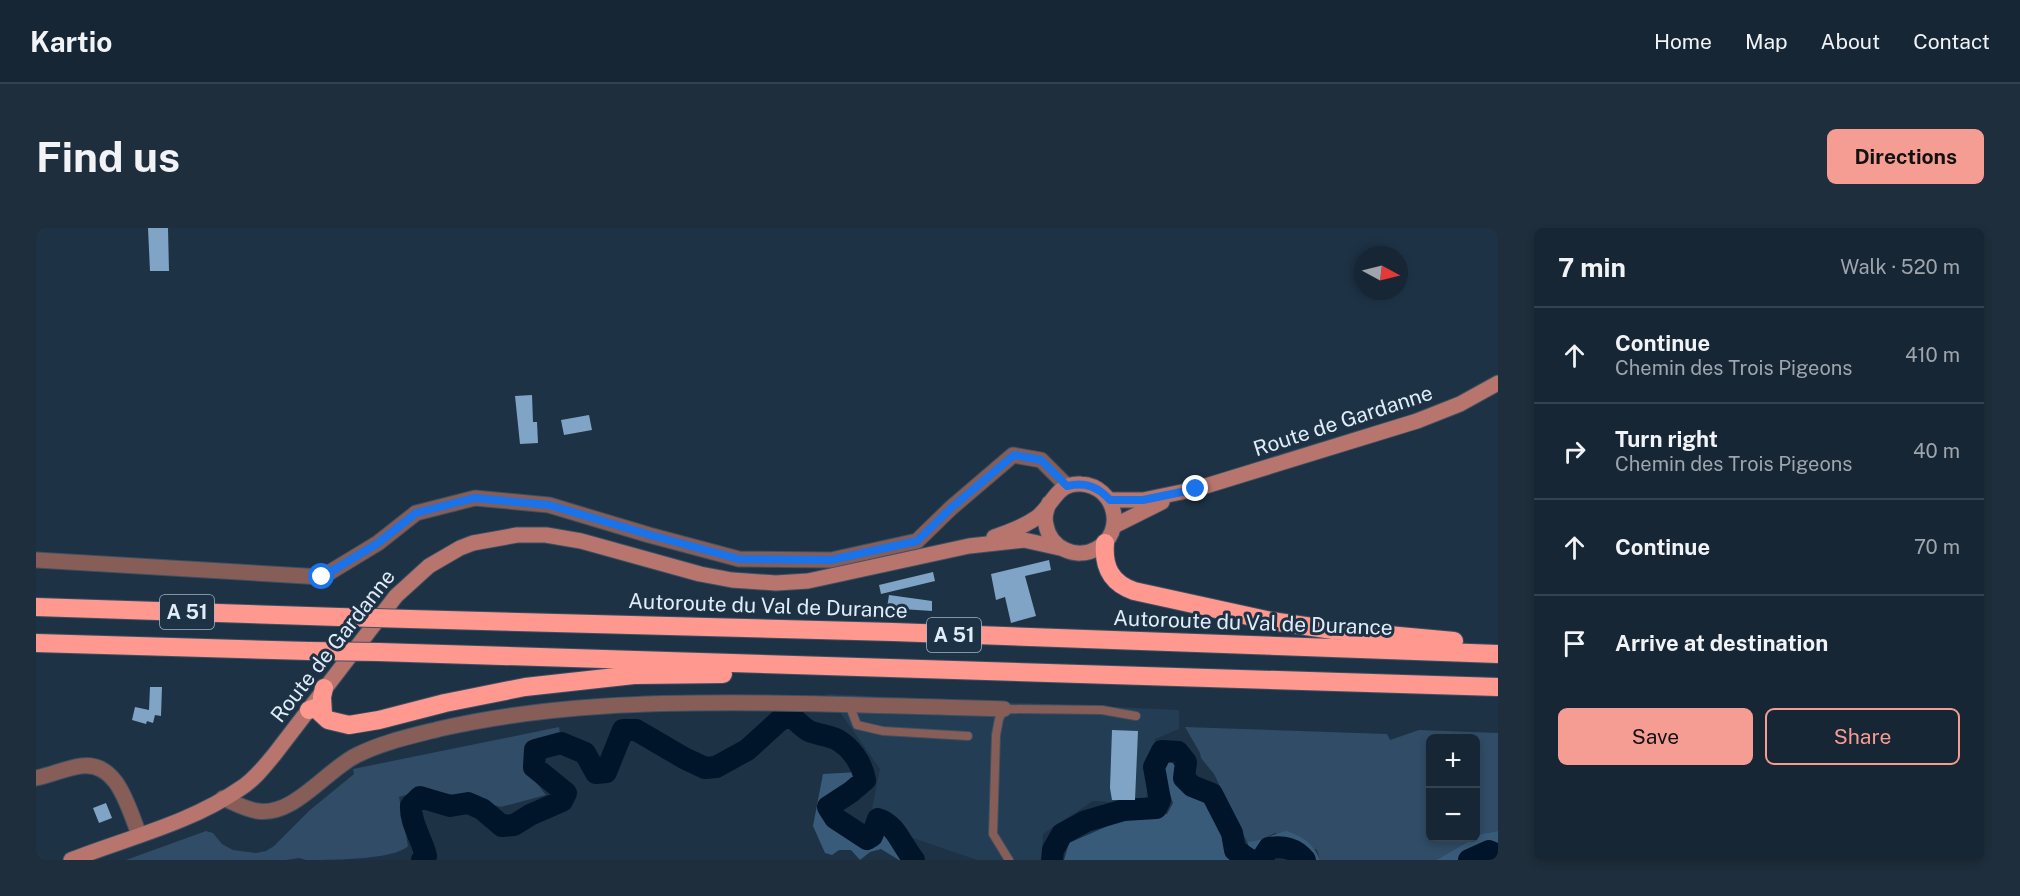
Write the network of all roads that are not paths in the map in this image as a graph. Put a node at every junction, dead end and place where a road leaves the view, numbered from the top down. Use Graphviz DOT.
graph roads {
  1 [pos="1498,383"];
  2 [pos="1067,486"];
  3 [pos="1196,489"];
  4 [pos="1110,500"];
  5 [pos="1049,503"];
  6 [pos="1114,526"];
  7 [pos="1105,543"];
  8 [pos="969,546"];
  9 [pos="1060,548"];
  10 [pos="36,560"];
  11 [pos="36,607"];
  12 [pos="36,643"];
  13 [pos="1498,645"];
  14 [pos="1498,654"];
  15 [pos="1031,672"];
  16 [pos="1498,687"];
  17 [pos="324,688"];
  18 [pos="849,704"];
  19 [pos="1004,709"];
  20 [pos="316,712"];
  21 [pos="1136,716"];
  22 [pos="968,736"];
  23 [pos="36,778"];
  24 [pos="223,798"];
  25 [pos="140,834"];
  26 [pos="71,860"];
  27 [pos="1009,860"];
  1 -- 3 [label="main road, Route de Gardanne"];
  2 -- 4 [label="main road"];
  2 -- 5 [label="main road"];
  2 -- 10 [label="street"];
  3 -- 4 [label="main road"];
  3 -- 6 [label="main road"];
  4 -- 6 [label="main road"];
  5 -- 8 [label="main road"];
  5 -- 9 [label="main road"];
  6 -- 7 [label="main road"];
  7 -- 9 [label="main road"];
  7 -- 13 [label="highway"];
  8 -- 9 [label="main road"];
  8 -- 17 [label="main road, Route de Gardanne"];
  11 -- 14 [label="highway, Autoroute du Val de Durance / A 51, bridge"];
  12 -- 15 [label="highway, A 51, bridge"];
  15 -- 16 [label="highway, A 51"];
  15 -- 20 [label="highway"];
  17 -- 20 [label="highway"];
  18 -- 19 [label="street"];
  18 -- 22 [label="lane"];
  18 -- 24 [label="street"];
  19 -- 21 [label="lane"];
  19 -- 27 [label="lane"];
  20 -- 24 [label="main road, Route de Gardanne"];
  23 -- 25 [label="street"];
  24 -- 25 [label="main road, Route de Gardanne"];
  25 -- 26 [label="main road, Route de Gardanne"];
}
